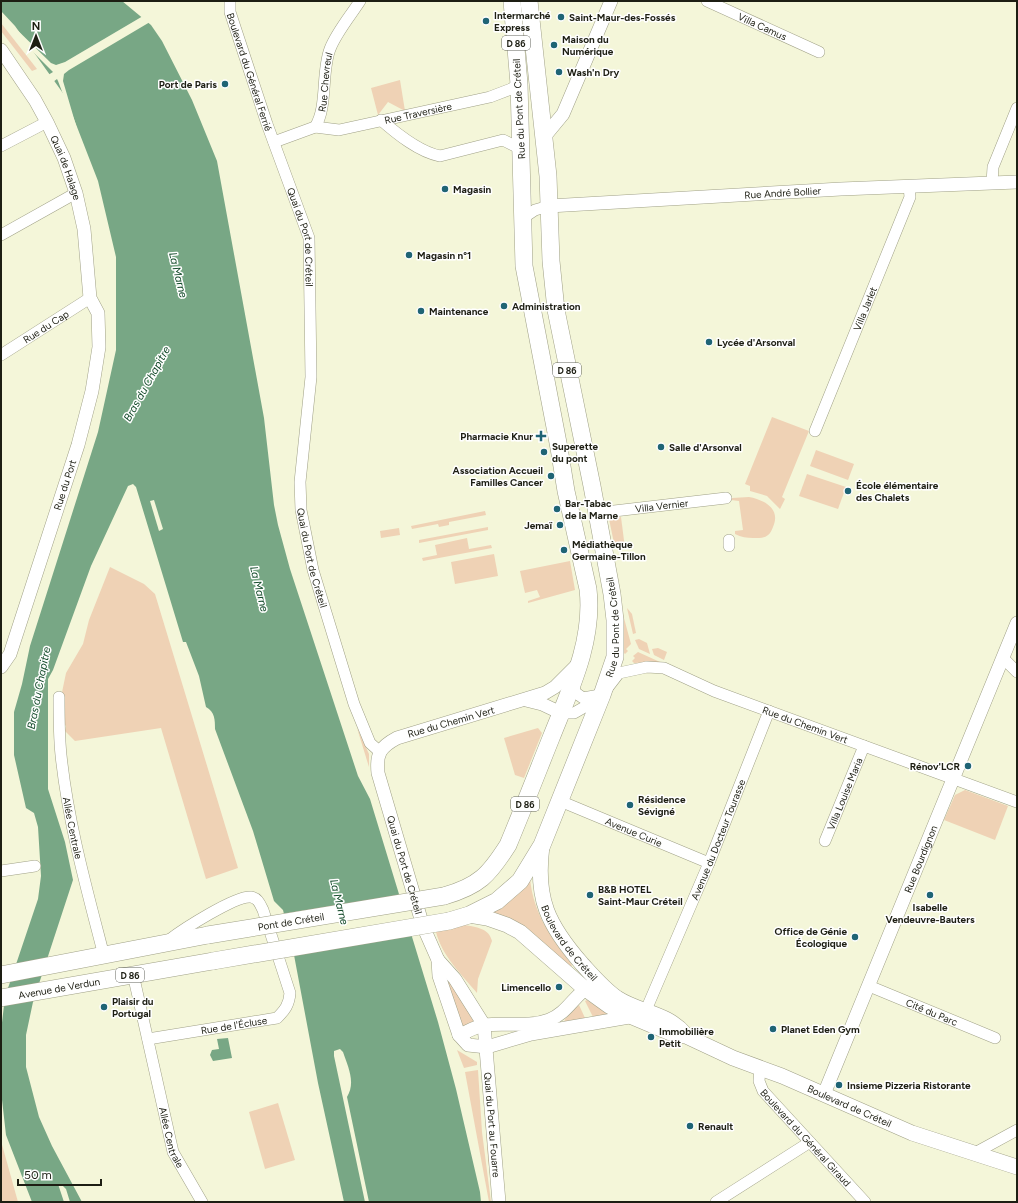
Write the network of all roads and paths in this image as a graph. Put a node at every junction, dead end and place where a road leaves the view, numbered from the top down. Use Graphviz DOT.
graph roads {
  1 [pos="230,1"];
  2 [pos="360,1"];
  3 [pos="512,1"];
  4 [pos="529,1"];
  5 [pos="611,1"];
  6 [pos="707,1"];
  7 [pos="1,50"];
  8 [pos="819,52"];
  9 [pos="519,84"];
  10 [pos="1017,108"];
  11 [pos="381,120"];
  12 [pos="47,122"];
  13 [pos="315,127"];
  14 [pos="544,137"];
  15 [pos="274,142"];
  16 [pos="1,146"];
  17 [pos="521,149"];
  18 [pos="1017,182"];
  19 [pos="992,183"];
  20 [pos="909,186"];
  21 [pos="76,193"];
  22 [pos="549,206"];
  23 [pos="523,218"];
  24 [pos="1,235"];
  25 [pos="90,298"];
  26 [pos="1,355"];
  27 [pos="815,431"];
  28 [pos="726,498"];
  29 [pos="597,514"];
  30 [pos="1017,623"];
  31 [pos="1003,658"];
  32 [pos="580,662"];
  33 [pos="1,667"];
  34 [pos="1017,672"];
  35 [pos="572,684"];
  36 [pos="602,695"];
  37 [pos="59,697"];
  38 [pos="526,700"];
  39 [pos="769,711"];
  40 [pos="561,714"];
  41 [pos="864,746"];
  42 [pos="380,752"];
  43 [pos="953,779"];
  44 [pos="560,801"];
  45 [pos="1017,802"];
  46 [pos="825,841"];
  47 [pos="542,845"];
  48 [pos="708,863"];
  49 [pos="35,866"];
  50 [pos="1,871"];
  51 [pos="444,896"];
  52 [pos="469,915"];
  53 [pos="164,944"];
  54 [pos="104,956"];
  55 [pos="438,960"];
  56 [pos="213,961"];
  57 [pos="6,974"];
  58 [pos="134,974"];
  59 [pos="599,981"];
  60 [pos="869,986"];
  61 [pos="584,988"];
  62 [pos="2,998"];
  63 [pos="640,1014"];
  64 [pos="484,1025"];
  65 [pos="459,1035"];
  66 [pos="995,1038"];
  67 [pos="148,1039"];
  68 [pos="487,1047"];
  69 [pos="760,1068"];
  70 [pos="824,1094"];
  71 [pos="1017,1130"];
  72 [pos="810,1142"];
  73 [pos="973,1154"];
  74 [pos="1017,1167"];
  75 [pos="202,1202"];
  76 [pos="499,1202"];
  77 [pos="716,1202"];
  78 [pos="865,1202"];
  1 -- 15 [label="street, Boulevard du Général Ferrié"];
  2 -- 13 [label="street, Rue Chevreul"];
  3 -- 9 [label="main road, Rue du Pont de Créteil / D 86"];
  4 -- 14 [label="main road, Rue du Pont de Créteil / D 86"];
  5 -- 14 [label="street"];
  6 -- 8 [label="street, Villa Camus"];
  7 -- 12 [label="street, Quai de Halage"];
  9 -- 11 [label="street, Rue Traversière"];
  9 -- 17 [label="main road, Rue du Pont de Créteil / D 86"];
  10 -- 19 [label="street"];
  11 -- 13 [label="street, Rue Traversière"];
  11 -- 17 [label="street"];
  12 -- 16 [label="street"];
  12 -- 21 [label="street, Quai de Halage"];
  13 -- 15 [label="street"];
  14 -- 22 [label="main road, Rue du Pont de Créteil / D 86"];
  15 -- 42 [label="street, Quai du Port de Créteil"];
  17 -- 23 [label="main road, Rue du Pont de Créteil / D 86"];
  18 -- 19 [label="street, Rue André Bollier"];
  19 -- 20 [label="street, Rue André Bollier"];
  20 -- 22 [label="street, Rue André Bollier"];
  20 -- 27 [label="street, Villa Jarlet"];
  21 -- 24 [label="street"];
  21 -- 25 [label="street, Quai de Halage"];
  22 -- 23 [label="street"];
  22 -- 29 [label="main road, Rue du Pont de Créteil / D 86"];
  23 -- 32 [label="main road, Rue du Pont de Créteil / D 86"];
  25 -- 26 [label="street, Rue du Cap"];
  25 -- 33 [label="street, Rue du Port"];
  28 -- 29 [label="street, Villa Vernier"];
  29 -- 36 [label="main road, Rue du Pont de Créteil / D 86"];
  30 -- 31 [label="street, Rue Bourdignon"];
  31 -- 34 [label="street"];
  31 -- 43 [label="street, Rue Bourdignon"];
  32 -- 35 [label="main road, Rue du Pont de Créteil / D 86"];
  32 -- 38 [label="street, Rue du Chemin Vert"];
  35 -- 36 [label="street"];
  35 -- 40 [label="main road, Rue du Pont de Créteil / D 86"];
  36 -- 39 [label="street, Rue du Chemin Vert"];
  36 -- 40 [label="street, Rue du Chemin Vert"];
  36 -- 44 [label="main road, Rue du Pont de Créteil / D 86"];
  37 -- 54 [label="street, Allée Centrale"];
  38 -- 40 [label="street"];
  38 -- 42 [label="street, Rue du Chemin Vert"];
  39 -- 41 [label="street, Rue du Chemin Vert"];
  39 -- 48 [label="street, Avenue du Docteur Tourasse"];
  40 -- 51 [label="main road, Rue du Pont de Créteil / D 86"];
  41 -- 43 [label="street, Rue du Chemin Vert"];
  41 -- 46 [label="street, Villa Louise Maria"];
  42 -- 55 [label="street, Quai du Port de Créteil"];
  43 -- 45 [label="street, Rue du Chemin Vert"];
  43 -- 60 [label="street, Rue Bourdignon"];
  44 -- 47 [label="main road, Rue du Pont de Créteil / D 86"];
  44 -- 48 [label="street, Avenue Curie"];
  47 -- 52 [label="main road, Rue du Pont de Créteil / D 86"];
  47 -- 59 [label="main road, Boulevard de Créteil"];
  48 -- 63 [label="street, Avenue du Docteur Tourasse"];
  49 -- 50 [label="street"];
  51 -- 53 [label="main road, Pont de Créteil / D 86, bridge"];
  52 -- 56 [label="main road, Rue du Pont de Créteil / D 86, bridge"];
  52 -- 61 [label="main road, Boulevard de Créteil"];
  53 -- 54 [label="main road, D 86"];
  53 -- 67 [label="street, Rue de l'Écluse"];
  54 -- 57 [label="main road, D 86"];
  55 -- 64 [label="street, Quai du Port de Créteil"];
  55 -- 65 [label="street, Quai du Port de Créteil"];
  56 -- 58 [label="main road, Avenue de Verdun / D 86"];
  58 -- 62 [label="main road, Avenue de Verdun / D 86"];
  58 -- 67 [label="street, Allée Centrale"];
  59 -- 61 [label="street"];
  59 -- 63 [label="main road, Boulevard de Créteil"];
  60 -- 66 [label="street, Cité du Parc"];
  60 -- 70 [label="street, Rue Bourdignon"];
  61 -- 63 [label="main road, Boulevard de Créteil"];
  61 -- 64 [label="street"];
  63 -- 68 [label="street"];
  63 -- 69 [label="main road, Boulevard de Créteil"];
  64 -- 65 [label="street"];
  64 -- 68 [label="street, Quai du Port au Fouarre"];
  65 -- 68 [label="street"];
  67 -- 75 [label="street, Allée Centrale"];
  68 -- 76 [label="street, Quai du Port au Fouarre"];
  69 -- 70 [label="main road, Boulevard de Créteil"];
  69 -- 72 [label="street, Boulevard du Général Giraud"];
  70 -- 73 [label="main road, Boulevard de Créteil"];
  71 -- 73 [label="street"];
  72 -- 77 [label="street"];
  72 -- 78 [label="street, Boulevard du Général Giraud"];
  73 -- 74 [label="main road, Boulevard de Créteil"];
}
